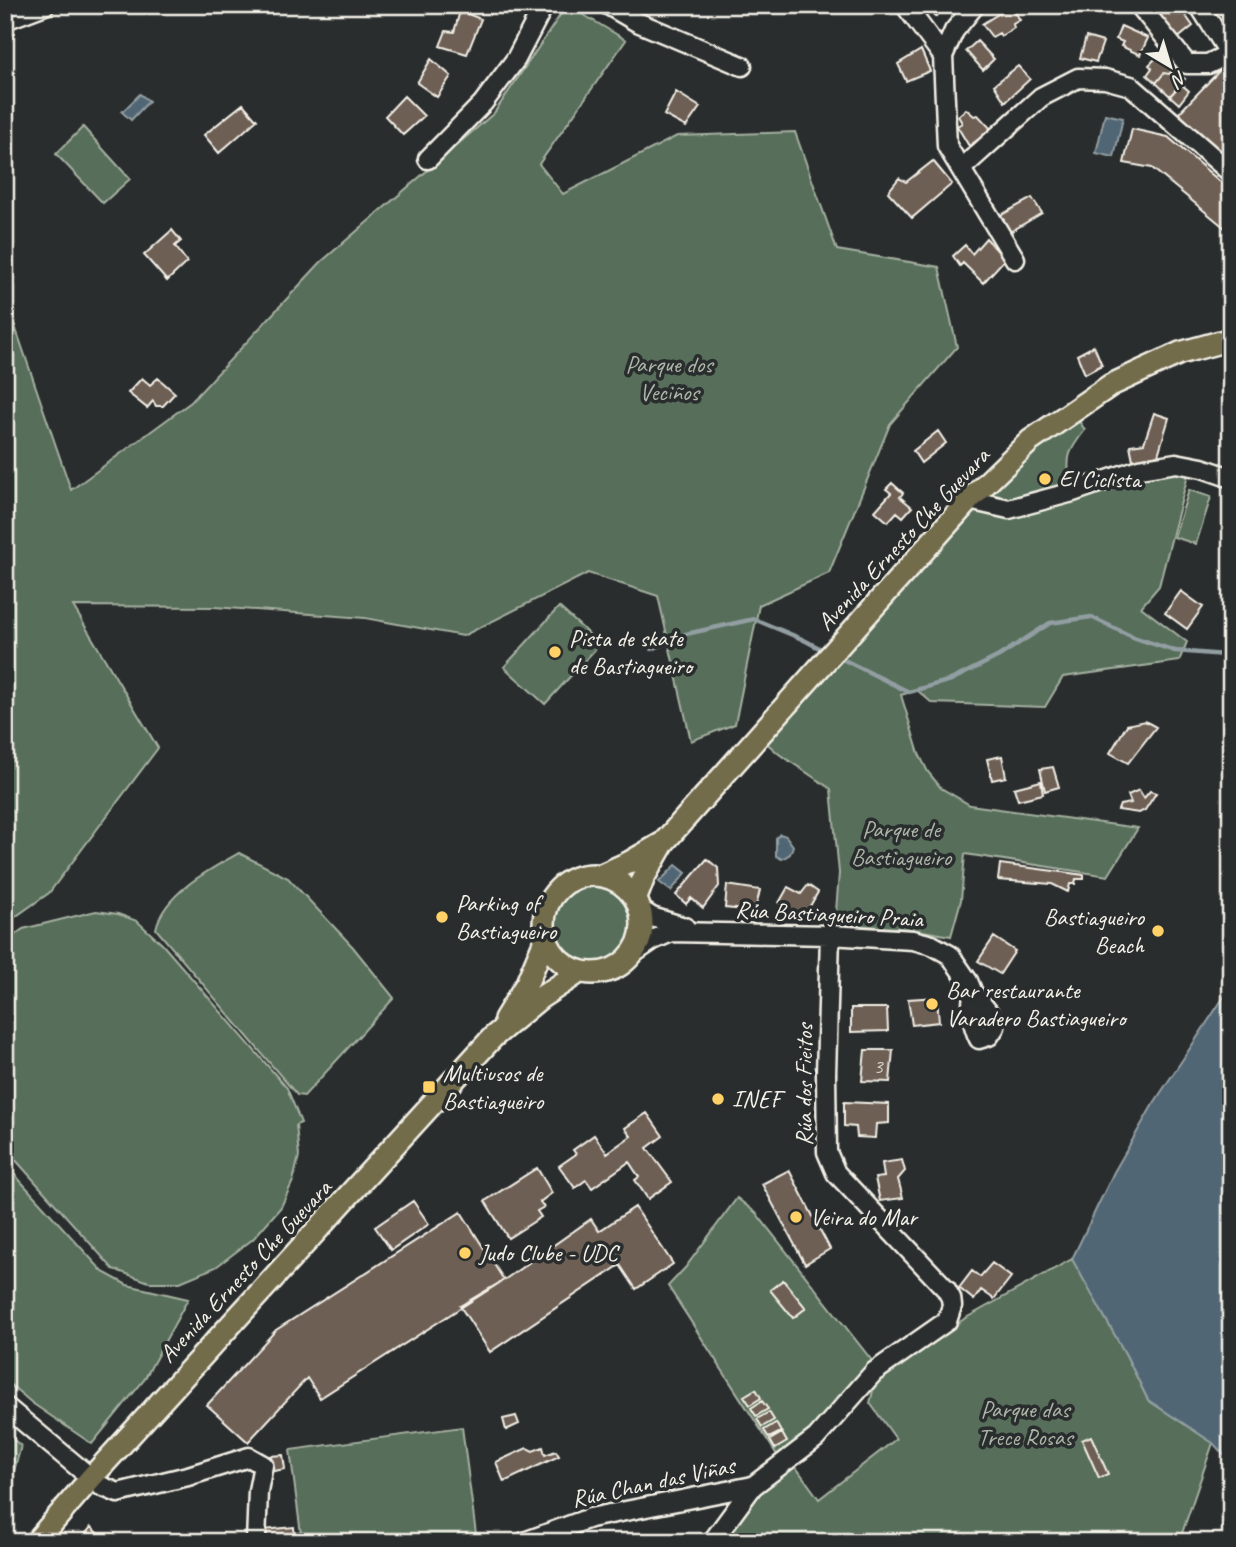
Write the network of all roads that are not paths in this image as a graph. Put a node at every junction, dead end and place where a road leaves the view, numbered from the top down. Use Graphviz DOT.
graph roads {
  1 [pos="45,5"];
  2 [pos="544,5"];
  3 [pos="608,5"];
  4 [pos="905,5"];
  5 [pos="975,5"];
  6 [pos="1139,5"];
  7 [pos="1199,5"];
  8 [pos="5,20"];
  9 [pos="943,55"];
  10 [pos="1230,55"];
  11 [pos="742,66"];
  12 [pos="428,159"];
  13 [pos="961,168"];
  14 [pos="1231,173"];
  15 [pos="1015,259"];
  16 [pos="1231,339"];
  17 [pos="1231,478"];
  18 [pos="969,500"];
  19 [pos="664,842"];
  20 [pos="601,875"];
  21 [pos="638,904"];
  22 [pos="698,931"];
  23 [pos="830,935"];
  24 [pos="545,940"];
  25 [pos="634,953"];
  26 [pos="578,973"];
  27 [pos="973,993"];
  28 [pos="493,1037"];
  29 [pos="5,1406"];
  30 [pos="90,1478"];
  31 [pos="753,1486"];
  32 [pos="36,1542"];
  33 [pos="256,1542"];
  34 [pos="524,1542"];
  35 [pos="712,1542"];
  1 -- 8 [label="street"];
  2 -- 12 [label="street"];
  3 -- 11 [label="street"];
  4 -- 9 [label="street"];
  5 -- 9 [label="street"];
  6 -- 10 [label="street"];
  7 -- 10 [label="street"];
  9 -- 13 [label="street"];
  13 -- 14 [label="street"];
  13 -- 15 [label="street"];
  16 -- 18 [label="main road, Avenida Ernesto Che Guevara"];
  17 -- 18 [label="street"];
  18 -- 19 [label="main road, Avenida Ernesto Che Guevara"];
  19 -- 20 [label="main road, Avenida Ernesto Che Guevara"];
  19 -- 21 [label="main road, Avenida Ernesto Che Guevara"];
  20 -- 21 [label="main road"];
  20 -- 24 [label="main road"];
  21 -- 22 [label="street"];
  21 -- 25 [label="main road"];
  22 -- 23 [label="street, Rúa Bastiagueiro Praia"];
  22 -- 25 [label="street"];
  23 -- 27 [label="street, Rúa Bastiagueiro Praia"];
  23 -- 31 [label="street, Rúa dos Fieitos"];
  24 -- 26 [label="main road"];
  24 -- 28 [label="main road, Avenida Ernesto Che Guevara"];
  25 -- 26 [label="main road"];
  26 -- 28 [label="main road, Avenida Ernesto Che Guevara"];
  28 -- 30 [label="main road, Avenida Ernesto Che Guevara"];
  29 -- 30 [label="street"];
  30 -- 32 [label="main road, Avenida Ernesto Che Guevara"];
  30 -- 33 [label="street"];
  31 -- 34 [label="street, Rúa Chan das Viñas"];
  31 -- 35 [label="street"];
}
